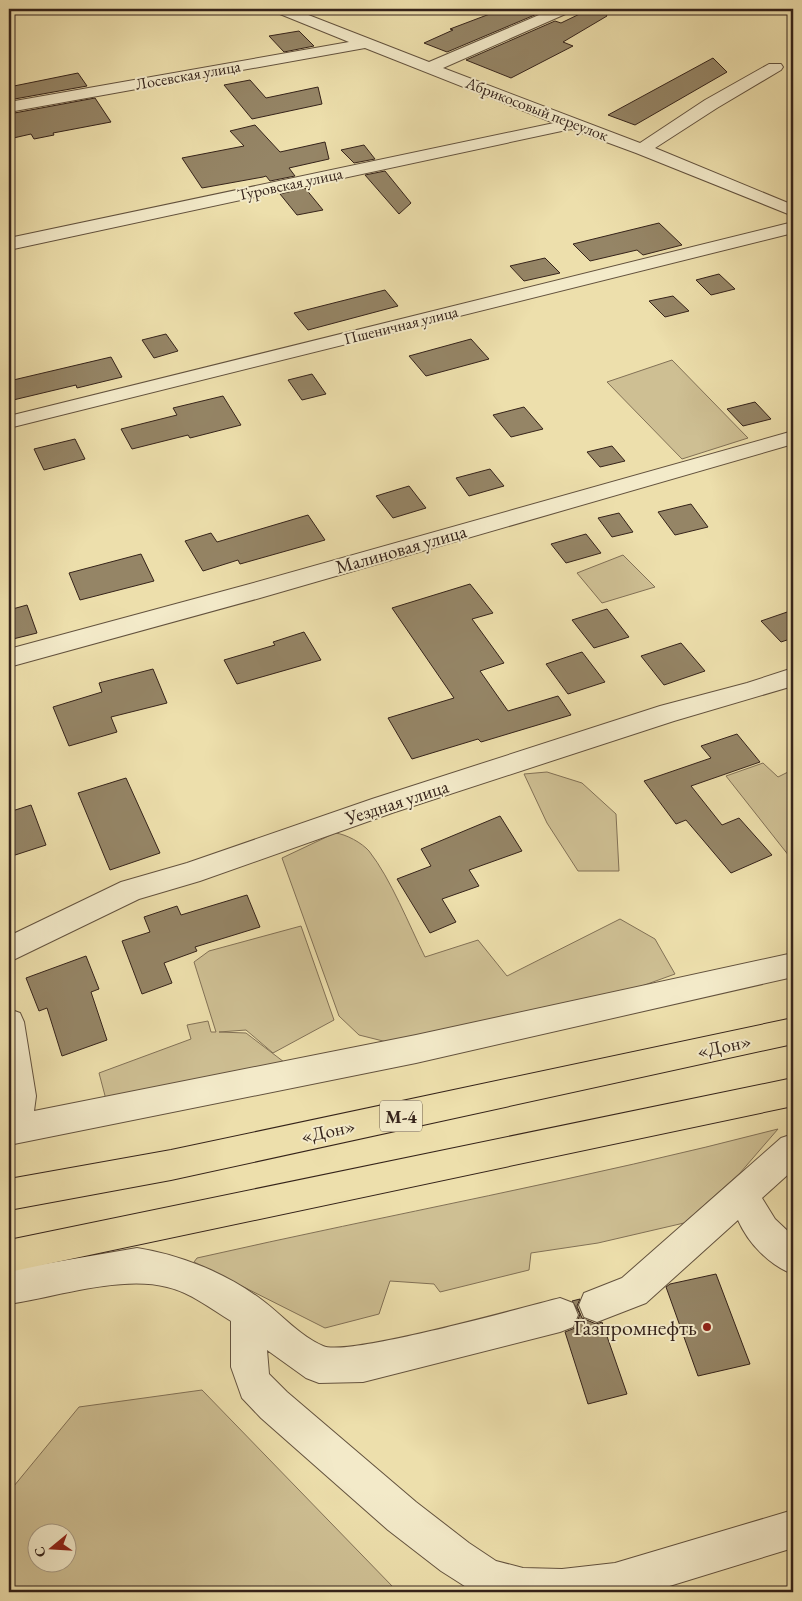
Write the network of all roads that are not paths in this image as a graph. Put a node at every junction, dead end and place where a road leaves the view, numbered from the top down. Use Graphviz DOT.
graph roads {
  1 [pos="280,9"];
  2 [pos="565,9"];
  3 [pos="368,43"];
  4 [pos="431,67"];
  5 [pos="775,67"];
  6 [pos="9,107"];
  7 [pos="572,124"];
  8 [pos="642,149"];
  9 [pos="793,211"];
  10 [pos="793,227"];
  11 [pos="9,244"];
  12 [pos="9,422"];
  13 [pos="793,437"];
  14 [pos="9,658"];
  15 [pos="793,677"];
  16 [pos="9,950"];
  17 [pos="793,965"];
  18 [pos="9,1022"];
  19 [pos="793,1031"];
  20 [pos="793,1092"];
  21 [pos="12,1128"];
  22 [pos="793,1149"];
  23 [pos="743,1193"];
  24 [pos="9,1195"];
  25 [pos="9,1256"];
  26 [pos="793,1258"];
  27 [pos="9,1287"];
  28 [pos="597,1305"];
  29 [pos="249,1312"];
  30 [pos="560,1314"];
  31 [pos="793,1529"];
  1 -- 3 [label="street, Абрикосовый переулок"];
  2 -- 4 [label="street"];
  3 -- 4 [label="street, Абрикосовый переулок"];
  3 -- 6 [label="street, Лосевская улица"];
  4 -- 7 [label="street, Абрикосовый переулок"];
  5 -- 8 [label="street"];
  7 -- 8 [label="street, Абрикосовый переулок"];
  7 -- 11 [label="street, Туровская улица"];
  8 -- 9 [label="street, Абрикосовый переулок"];
  10 -- 12 [label="street, Пшеничная улица"];
  13 -- 14 [label="street, Малиновая улица"];
  15 -- 16 [label="street, Уездная улица"];
  17 -- 21 [label="street"];
  18 -- 21 [label="street"];
  19 -- 24 [label="highway, «Дон» / М-4"];
  20 -- 25 [label="highway"];
  22 -- 23 [label="street"];
  23 -- 26 [label="street"];
  23 -- 28 [label="street"];
  27 -- 29 [label="street"];
  29 -- 30 [label="street"];
  29 -- 31 [label="street"];
}
